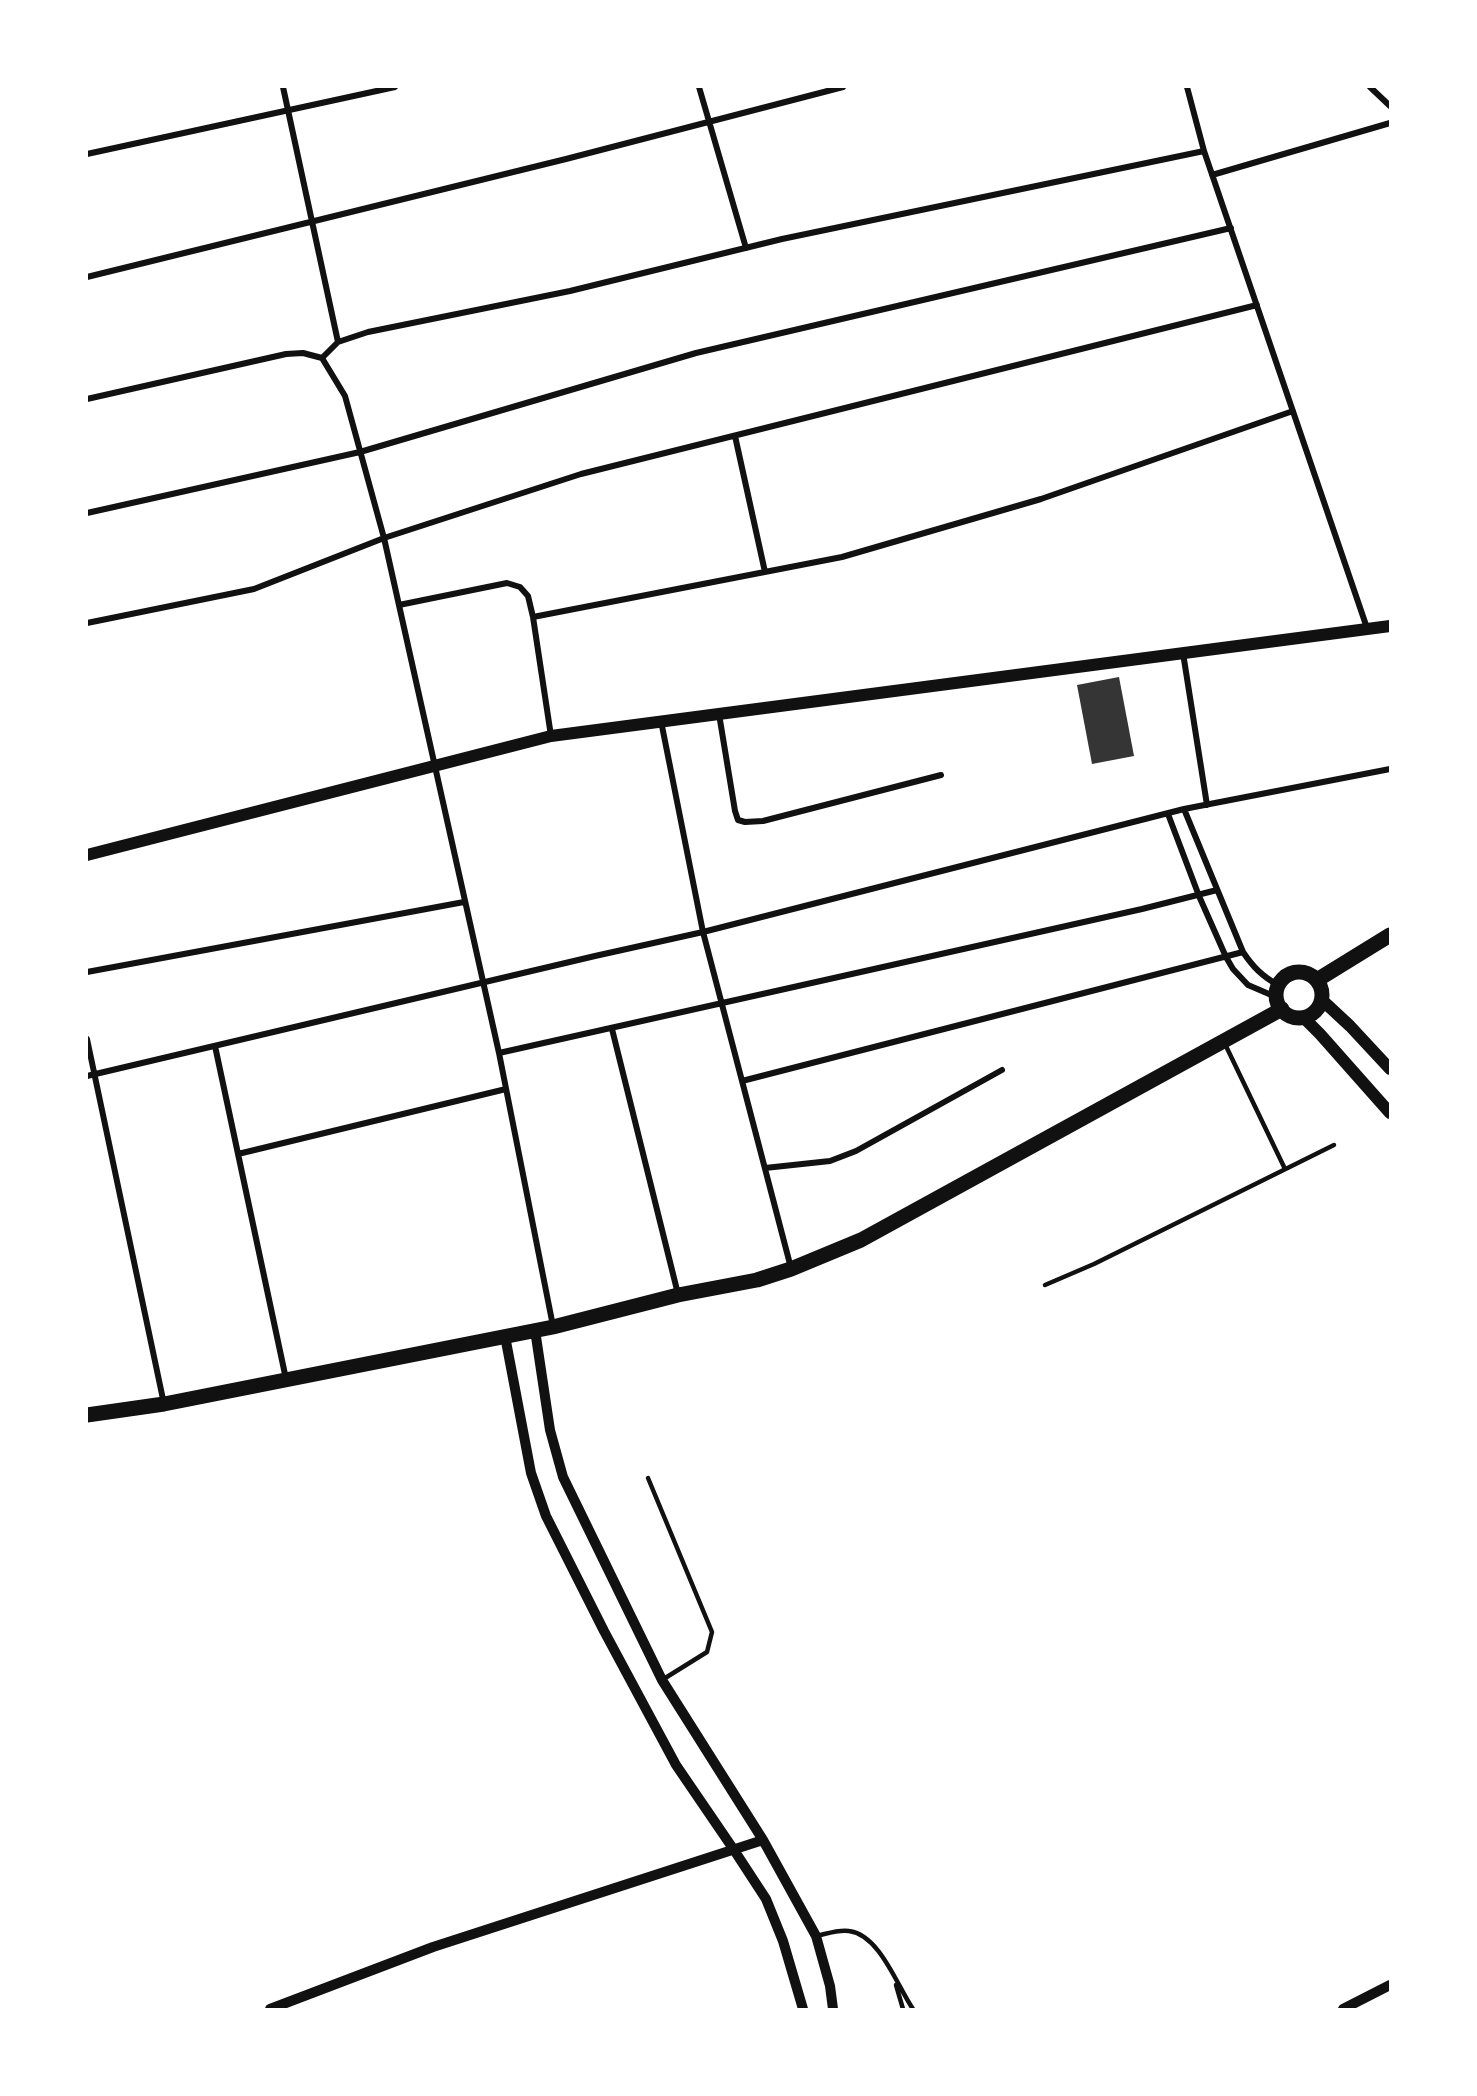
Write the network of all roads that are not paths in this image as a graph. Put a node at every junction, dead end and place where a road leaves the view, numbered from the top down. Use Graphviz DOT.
graph roads {
  1 [pos="283,87"];
  2 [pos="395,87"];
  3 [pos="699,87"];
  4 [pos="843,87"];
  5 [pos="1187,87"];
  6 [pos="1370,87"];
  7 [pos="1390,106"];
  8 [pos="288,111"];
  9 [pos="710,122"];
  10 [pos="1390,123"];
  11 [pos="1204,151"];
  12 [pos="87,154"];
  13 [pos="1212,175"];
  14 [pos="312,222"];
  15 [pos="1231,228"];
  16 [pos="746,248"];
  17 [pos="87,277"];
  18 [pos="1257,305"];
  19 [pos="338,342"];
  20 [pos="322,358"];
  21 [pos="87,399"];
  22 [pos="1293,411"];
  23 [pos="735,436"];
  24 [pos="360,452"];
  25 [pos="87,513"];
  26 [pos="384,538"];
  27 [pos="765,572"];
  28 [pos="399,605"];
  29 [pos="533,617"];
  30 [pos="87,623"];
  31 [pos="1390,626"];
  32 [pos="1367,629"];
  33 [pos="1183,653"];
  34 [pos="719,714"];
  35 [pos="661,721"];
  36 [pos="551,736"];
  37 [pos="434,766"];
  38 [pos="1390,769"];
  39 [pos="941,776"];
  40 [pos="1207,805"];
  41 [pos="1184,809"];
  42 [pos="1168,814"];
  43 [pos="87,855"];
  44 [pos="1217,890"];
  45 [pos="1199,896"];
  46 [pos="464,902"];
  47 [pos="703,932"];
  48 [pos="1390,935"];
  49 [pos="1243,952"];
  50 [pos="1226,957"];
  51 [pos="87,972"];
  52 [pos="1317,980"];
  53 [pos="483,983"];
  54 [pos="1279,997"];
  55 [pos="1322,1000"];
  56 [pos="722,1004"];
  57 [pos="1304,1018"];
  58 [pos="612,1029"];
  59 [pos="87,1039"];
  60 [pos="1224,1042"];
  61 [pos="214,1046"];
  62 [pos="499,1053"];
  63 [pos="1390,1069"];
  64 [pos="1002,1070"];
  65 [pos="94,1074"];
  66 [pos="87,1076"];
  67 [pos="742,1081"];
  68 [pos="506,1089"];
  69 [pos="1390,1113"];
  70 [pos="1334,1145"];
  71 [pos="238,1154"];
  72 [pos="765,1168"];
  73 [pos="1285,1169"];
  74 [pos="791,1269"];
  75 [pos="1045,1285"];
  76 [pos="678,1295"];
  77 [pos="553,1327"];
  78 [pos="536,1330"];
  79 [pos="505,1335"];
  80 [pos="286,1380"];
  81 [pos="164,1404"];
  82 [pos="87,1415"];
  83 [pos="648,1478"];
  84 [pos="662,1680"];
  85 [pos="763,1840"];
  86 [pos="734,1850"];
  87 [pos="816,1936"];
  88 [pos="895,1980"];
  89 [pos="1390,1985"];
  90 [pos="270,2009"];
  91 [pos="803,2009"];
  92 [pos="833,2009"];
  93 [pos="903,2009"];
  94 [pos="913,2009"];
  95 [pos="1343,2009"];
  1 -- 8 [label="street"];
  2 -- 8 [label="street"];
  3 -- 9 [label="street"];
  4 -- 9 [label="street"];
  5 -- 11 [label="street"];
  6 -- 7 [label="street"];
  8 -- 12 [label="street"];
  8 -- 14 [label="street"];
  9 -- 14 [label="street"];
  9 -- 16 [label="street"];
  10 -- 13 [label="street"];
  11 -- 13 [label="street"];
  11 -- 16 [label="street"];
  13 -- 15 [label="street"];
  14 -- 17 [label="street"];
  14 -- 19 [label="street"];
  15 -- 18 [label="street"];
  15 -- 24 [label="street"];
  16 -- 19 [label="street"];
  18 -- 22 [label="street"];
  18 -- 23 [label="street"];
  19 -- 20 [label="street"];
  20 -- 21 [label="street"];
  20 -- 24 [label="street"];
  22 -- 27 [label="street"];
  22 -- 32 [label="street"];
  23 -- 26 [label="street"];
  23 -- 27 [label="street"];
  24 -- 25 [label="street"];
  24 -- 26 [label="street"];
  26 -- 28 [label="street"];
  26 -- 30 [label="street"];
  27 -- 29 [label="street"];
  28 -- 29 [label="street"];
  28 -- 37 [label="street"];
  29 -- 36 [label="street"];
  31 -- 32 [label="main road"];
  32 -- 33 [label="main road"];
  33 -- 34 [label="main road"];
  33 -- 40 [label="street"];
  34 -- 35 [label="main road"];
  34 -- 39 [label="street"];
  35 -- 36 [label="main road"];
  35 -- 47 [label="street"];
  36 -- 37 [label="main road"];
  37 -- 43 [label="main road"];
  37 -- 46 [label="street"];
  38 -- 40 [label="street"];
  40 -- 41 [label="street"];
  41 -- 42 [label="street"];
  41 -- 44 [label="street"];
  42 -- 45 [label="street"];
  42 -- 47 [label="street"];
  44 -- 45 [label="street"];
  44 -- 49 [label="street"];
  45 -- 50 [label="street"];
  45 -- 56 [label="street"];
  46 -- 51 [label="street"];
  46 -- 53 [label="street"];
  47 -- 53 [label="street"];
  47 -- 56 [label="street"];
  48 -- 52 [label="main road"];
  49 -- 50 [label="street"];
  49 -- 54 [label="street"];
  50 -- 54 [label="street"];
  50 -- 67 [label="street"];
  52 -- 54 [label="main road"];
  52 -- 55 [label="main road"];
  53 -- 61 [label="street"];
  53 -- 62 [label="street"];
  54 -- 57 [label="main road"];
  54 -- 60 [label="main road"];
  55 -- 57 [label="main road"];
  55 -- 63 [label="main road"];
  56 -- 58 [label="street"];
  56 -- 67 [label="street"];
  57 -- 69 [label="main road"];
  58 -- 62 [label="street"];
  58 -- 76 [label="street"];
  59 -- 65 [label="street"];
  60 -- 73 [label="lane"];
  60 -- 74 [label="main road"];
  61 -- 65 [label="street"];
  61 -- 71 [label="street"];
  62 -- 68 [label="street"];
  64 -- 72 [label="street"];
  65 -- 66 [label="street"];
  65 -- 81 [label="street"];
  67 -- 72 [label="street"];
  68 -- 71 [label="street"];
  68 -- 77 [label="street"];
  70 -- 73 [label="lane"];
  71 -- 80 [label="street"];
  72 -- 74 [label="street"];
  73 -- 75 [label="lane"];
  74 -- 76 [label="main road"];
  76 -- 77 [label="main road"];
  77 -- 78 [label="main road"];
  78 -- 79 [label="main road"];
  78 -- 84 [label="street"];
  79 -- 80 [label="main road"];
  79 -- 86 [label="street"];
  80 -- 81 [label="main road"];
  81 -- 82 [label="main road"];
  83 -- 84 [label="lane"];
  84 -- 85 [label="street"];
  85 -- 86 [label="street"];
  85 -- 87 [label="street"];
  86 -- 90 [label="street"];
  86 -- 91 [label="street"];
  87 -- 88 [label="lane"];
  87 -- 92 [label="street"];
  88 -- 93 [label="lane"];
  88 -- 94 [label="lane"];
  89 -- 95 [label="street"];
}
